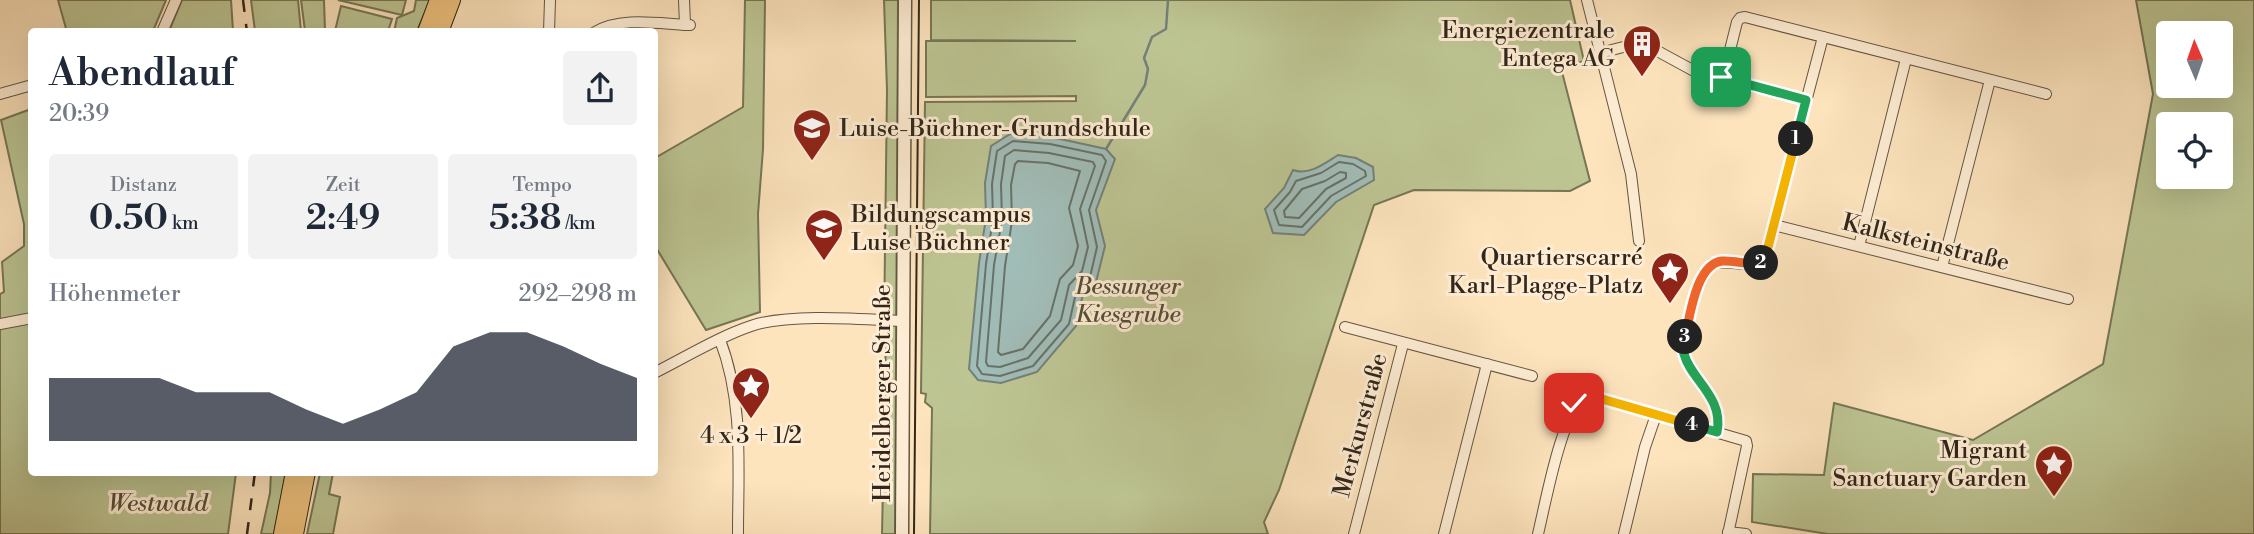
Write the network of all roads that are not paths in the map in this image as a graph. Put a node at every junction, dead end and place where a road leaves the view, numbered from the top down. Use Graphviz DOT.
graph roads {
  1 [pos="176,0"];
  2 [pos="438,0"];
  3 [pos="452,0"];
  4 [pos="550,0"];
  5 [pos="684,0"];
  6 [pos="905,0"];
  7 [pos="1587,0"];
  8 [pos="164,28"];
  9 [pos="428,28"];
  10 [pos="442,28"];
  11 [pos="549,28"];
  12 [pos="602,28"];
  13 [pos="1823,37"];
  14 [pos="1600,52"];
  15 [pos="1906,59"];
  16 [pos="1723,78"];
  17 [pos="1990,80"];
  18 [pos="28,86"];
  19 [pos="0,94"];
  20 [pos="2046,94"];
  21 [pos="1806,100"];
  22 [pos="1774,225"];
  23 [pos="1639,241"];
  24 [pos="1859,246"];
  25 [pos="1942,267"];
  26 [pos="2068,299"];
  27 [pos="28,319"];
  28 [pos="902,321"];
  29 [pos="0,324"];
  30 [pos="1345,327"];
  31 [pos="720,340"];
  32 [pos="1403,344"];
  33 [pos="1487,364"];
  34 [pos="658,371"];
  35 [pos="1532,376"];
  36 [pos="1656,415"];
  37 [pos="1717,432"];
  38 [pos="293,476"];
  39 [pos="306,476"];
  40 [pos="1728,533"];
  41 [pos="282,534"];
  42 [pos="295,534"];
  43 [pos="738,534"];
  44 [pos="902,534"];
  45 [pos="1354,534"];
  46 [pos="1444,534"];
  47 [pos="1538,534"];
  48 [pos="1624,534"];
  49 [pos="1746,534"];
  1 -- 8 [label="street"];
  2 -- 9 [label="main road"];
  3 -- 10 [label="main road"];
  4 -- 11 [label="street"];
  5 -- 12 [label="street"];
  6 -- 28 [label="street, Heidelberger Straße"];
  7 -- 14 [label="street"];
  13 -- 15 [label="street"];
  13 -- 16 [label="street"];
  13 -- 21 [label="street"];
  14 -- 16 [label="street"];
  14 -- 23 [label="street"];
  15 -- 17 [label="street"];
  15 -- 24 [label="street"];
  16 -- 21 [label="street"];
  17 -- 20 [label="street"];
  17 -- 25 [label="street"];
  18 -- 19 [label="street"];
  21 -- 22 [label="street"];
  22 -- 24 [label="street, Kalksteinstraße"];
  22 -- 37 [label="street"];
  24 -- 25 [label="street, Kalksteinstraße"];
  25 -- 26 [label="street, Kalksteinstraße"];
  27 -- 29 [label="street"];
  28 -- 31 [label="street"];
  28 -- 44 [label="street, Heidelberger Straße"];
  30 -- 32 [label="street, Merkurstraße"];
  31 -- 34 [label="street"];
  31 -- 43 [label="street"];
  32 -- 33 [label="street"];
  32 -- 45 [label="street, Merkurstraße"];
  33 -- 35 [label="street"];
  33 -- 46 [label="street"];
  36 -- 37 [label="street"];
  36 -- 47 [label="street"];
  36 -- 48 [label="street"];
  37 -- 40 [label="street"];
  38 -- 41 [label="main road"];
  39 -- 42 [label="main road"];
  40 -- 49 [label="street"];
}
